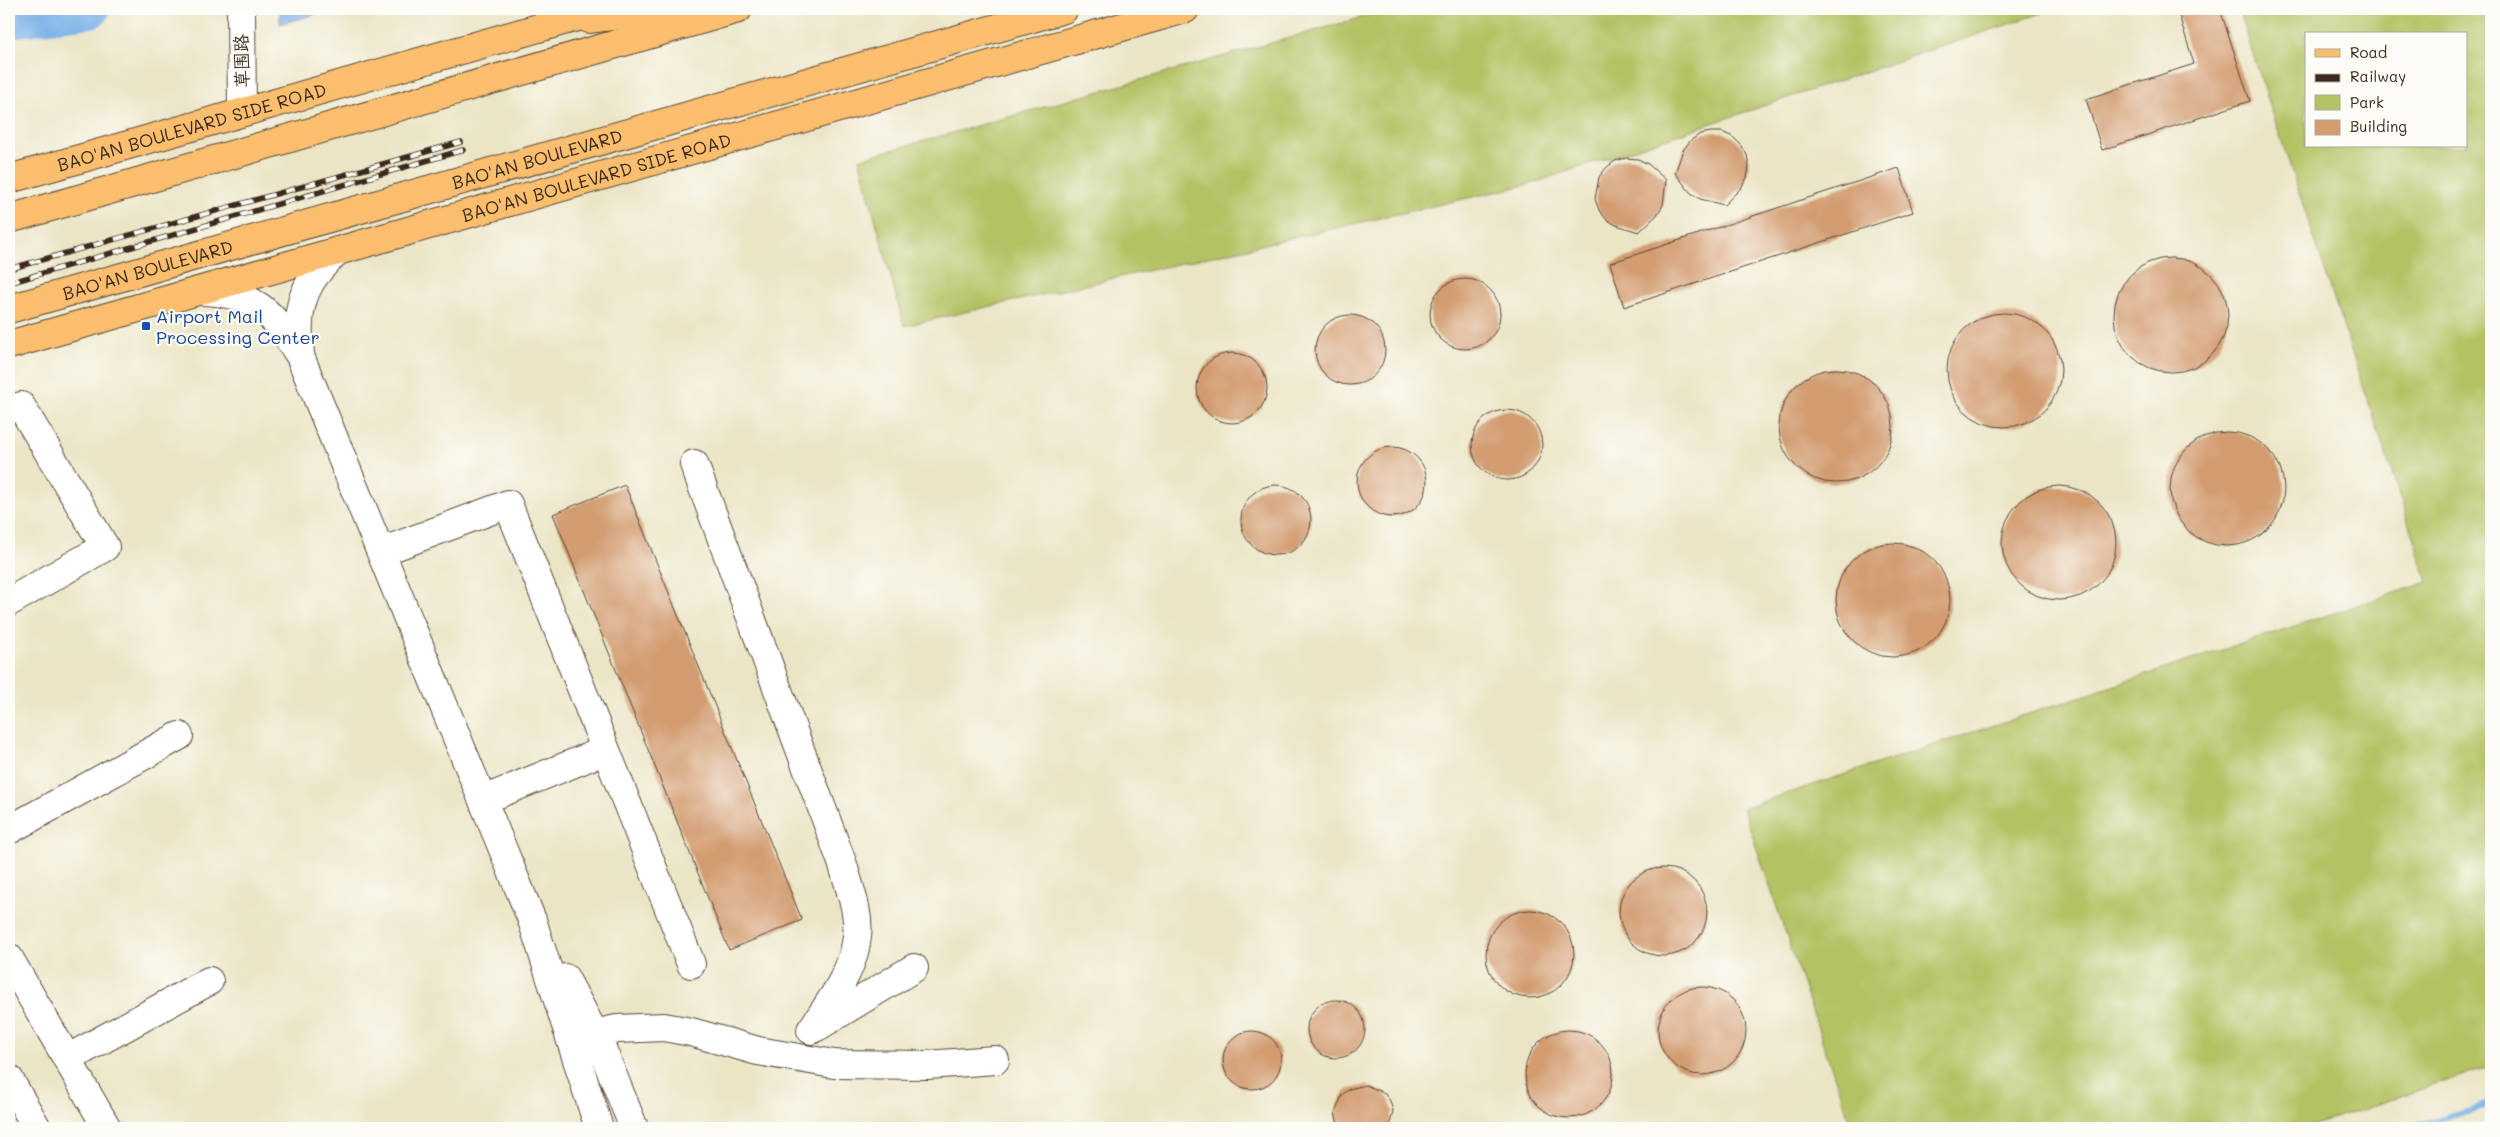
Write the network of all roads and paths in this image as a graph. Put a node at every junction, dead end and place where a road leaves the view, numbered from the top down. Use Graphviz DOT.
graph roads {
  1 [pos="241,9"];
  2 [pos="605,9"];
  3 [pos="668,9"];
  4 [pos="738,9"];
  5 [pos="1064,9"];
  6 [pos="1173,11"];
  7 [pos="551,24"];
  8 [pos="242,112"];
  9 [pos="9,179"];
  10 [pos="9,219"];
  11 [pos="338,251"];
  12 [pos="195,291"];
  13 [pos="9,309"];
  14 [pos="9,345"];
  15 [pos="300,356"];
  16 [pos="9,409"];
  17 [pos="694,464"];
  18 [pos="381,552"];
  19 [pos="9,602"];
  20 [pos="179,736"];
  21 [pos="606,750"];
  22 [pos="483,800"];
  23 [pos="9,830"];
  24 [pos="532,920"];
  25 [pos="9,958"];
  26 [pos="691,964"];
  27 [pos="914,968"];
  28 [pos="209,981"];
  29 [pos="811,1030"];
  30 [pos="594,1034"];
  31 [pos="758,1051"];
  32 [pos="68,1059"];
  33 [pos="995,1060"];
  34 [pos="9,1079"];
  35 [pos="37,1128"];
  36 [pos="107,1128"];
  37 [pos="599,1128"];
  38 [pos="634,1128"];
  1 -- 8 [label="street, 草围路"];
  2 -- 7 [label="main road, BAO'AN BOULEVARD SIDE ROAD"];
  3 -- 7 [label="main road"];
  4 -- 10 [label="main road"];
  5 -- 13 [label="main road, BAO'AN BOULEVARD"];
  6 -- 11 [label="main road, BAO'AN BOULEVARD SIDE ROAD"];
  7 -- 8 [label="main road, BAO'AN BOULEVARD SIDE ROAD"];
  8 -- 9 [label="main road, BAO'AN BOULEVARD SIDE ROAD"];
  11 -- 12 [label="main road, BAO'AN BOULEVARD SIDE ROAD"];
  11 -- 15 [label="street"];
  12 -- 14 [label="main road, BAO'AN BOULEVARD SIDE ROAD"];
  12 -- 15 [label="street"];
  15 -- 18 [label="street"];
  16 -- 19 [label="street"];
  17 -- 29 [label="street"];
  18 -- 21 [label="street"];
  18 -- 22 [label="street"];
  20 -- 23 [label="street"];
  21 -- 22 [label="street"];
  21 -- 26 [label="street"];
  22 -- 24 [label="street"];
  24 -- 30 [label="street"];
  24 -- 37 [label="street"];
  25 -- 32 [label="street"];
  27 -- 29 [label="street"];
  28 -- 32 [label="street"];
  29 -- 31 [label="street"];
  30 -- 31 [label="street"];
  30 -- 38 [label="street"];
  31 -- 33 [label="street"];
  32 -- 36 [label="street"];
  34 -- 35 [label="street"];
}
